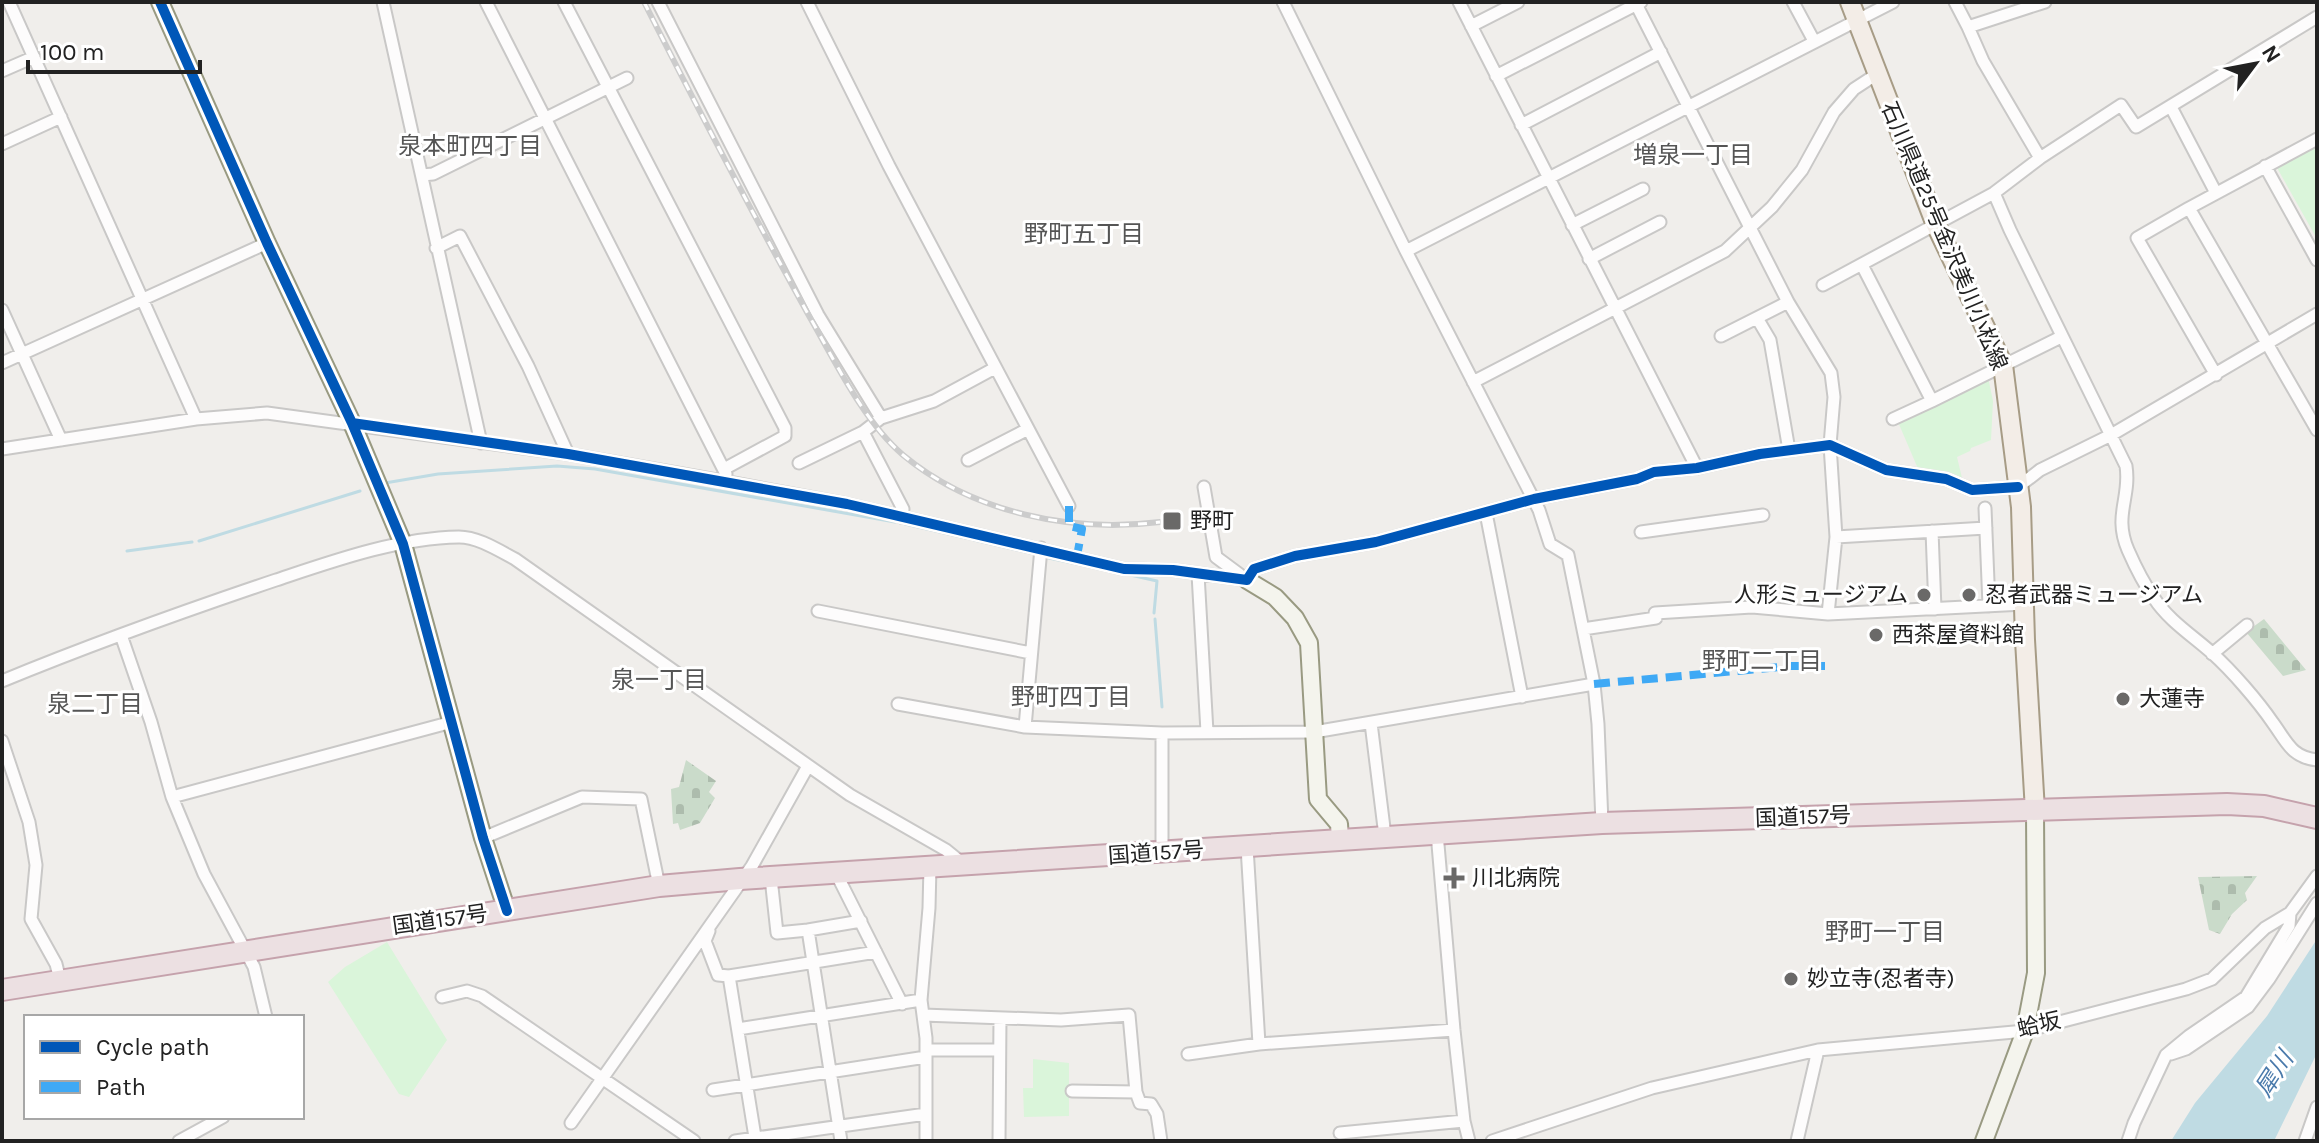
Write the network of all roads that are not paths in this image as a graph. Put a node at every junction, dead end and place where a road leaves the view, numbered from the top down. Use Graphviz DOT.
graph roads {
  1 [pos="9,2"];
  2 [pos="160,2"];
  3 [pos="383,2"];
  4 [pos="486,2"];
  5 [pos="564,2"];
  6 [pos="658,2"];
  7 [pos="807,2"];
  8 [pos="1283,2"];
  9 [pos="1459,2"];
  10 [pos="1518,2"];
  11 [pos="1793,2"];
  12 [pos="1850,2"];
  13 [pos="1893,2"];
  14 [pos="1955,2"];
  15 [pos="2045,2"];
  16 [pos="1638,3"];
  17 [pos="2317,17"];
  18 [pos="1858,21"];
  19 [pos="1471,26"];
  20 [pos="1968,27"];
  21 [pos="1814,41"];
  22 [pos="1661,52"];
  23 [pos="34,57"];
  24 [pos="2,71"];
  25 [pos="1877,74"];
  26 [pos="1496,76"];
  27 [pos="627,78"];
  28 [pos="608,86"];
  29 [pos="1688,106"];
  30 [pos="2171,107"];
  31 [pos="61,117"];
  32 [pos="545,118"];
  33 [pos="1521,125"];
  34 [pos="2317,139"];
  35 [pos="2,144"];
  36 [pos="2040,158"];
  37 [pos="2265,166"];
  38 [pos="422,175"];
  39 [pos="1548,177"];
  40 [pos="1643,189"];
  41 [pos="1994,193"];
  42 [pos="2216,193"];
  43 [pos="2189,208"];
  44 [pos="1660,222"];
  45 [pos="1572,225"];
  46 [pos="1936,225"];
  47 [pos="1750,229"];
  48 [pos="267,243"];
  49 [pos="436,248"];
  50 [pos="1406,251"];
  51 [pos="1589,259"];
  52 [pos="2317,260"];
  53 [pos="1862,265"];
  54 [pos="1823,285"];
  55 [pos="143,300"];
  56 [pos="1788,302"];
  57 [pos="1614,308"];
  58 [pos="2,310"];
  59 [pos="2317,314"];
  60 [pos="1757,318"];
  61 [pos="1721,336"];
  62 [pos="2061,337"];
  63 [pos="2267,345"];
  64 [pos="22,354"];
  65 [pos="2,363"];
  66 [pos="2003,365"];
  67 [pos="995,368"];
  68 [pos="2216,375"];
  69 [pos="1473,382"];
  70 [pos="1932,401"];
  71 [pos="881,418"];
  72 [pos="196,419"];
  73 [pos="1893,419"];
  74 [pos="352,423"];
  75 [pos="1028,429"];
  76 [pos="2317,430"];
  77 [pos="863,432"];
  78 [pos="2111,435"];
  79 [pos="61,440"];
  80 [pos="481,443"];
  81 [pos="1830,445"];
  82 [pos="2,449"];
  83 [pos="1789,450"];
  84 [pos="568,454"];
  85 [pos="968,460"];
  86 [pos="799,463"];
  87 [pos="1697,468"];
  88 [pos="724,469"];
  89 [pos="728,482"];
  90 [pos="1204,487"];
  91 [pos="2018,487"];
  92 [pos="1534,499"];
  93 [pos="1069,506"];
  94 [pos="1985,508"];
  95 [pos="1486,513"];
  96 [pos="1763,515"];
  97 [pos="901,517"];
  98 [pos="1986,528"];
  99 [pos="1932,531"];
  100 [pos="1641,532"];
  101 [pos="1836,537"];
  102 [pos="403,544"];
  103 [pos="1041,548"];
  104 [pos="1198,574"];
  105 [pos="1247,580"];
  106 [pos="2024,604"];
  107 [pos="1989,606"];
  108 [pos="1935,609"];
  109 [pos="818,611"];
  110 [pos="1828,614"];
  111 [pos="2247,625"];
  112 [pos="1583,629"];
  113 [pos="121,635"];
  114 [pos="1031,653"];
  115 [pos="2212,654"];
  116 [pos="2,681"];
  117 [pos="1594,684"];
  118 [pos="1522,697"];
  119 [pos="898,704"];
  120 [pos="452,722"];
  121 [pos="1371,723"];
  122 [pos="1025,727"];
  123 [pos="1207,732"];
  124 [pos="1314,732"];
  125 [pos="1162,733"];
  126 [pos="2,741"];
  127 [pos="2317,760"];
  128 [pos="808,766"];
  129 [pos="172,797"];
  130 [pos="2035,811"];
  131 [pos="2317,818"];
  132 [pos="1602,823"];
  133 [pos="1437,833"];
  134 [pos="1385,836"];
  135 [pos="483,838"];
  136 [pos="1340,839"];
  137 [pos="1247,847"];
  138 [pos="1162,853"];
  139 [pos="962,863"];
  140 [pos="930,866"];
  141 [pos="837,875"];
  142 [pos="2317,876"];
  143 [pos="771,878"];
  144 [pos="740,879"];
  145 [pos="659,886"];
  146 [pos="2317,903"];
  147 [pos="507,911"];
  148 [pos="2290,913"];
  149 [pos="715,916"];
  150 [pos="861,921"];
  151 [pos="808,930"];
  152 [pos="244,952"];
  153 [pos="876,952"];
  154 [pos="813,961"];
  155 [pos="729,976"];
  156 [pos="60,980"];
  157 [pos="2,990"];
  158 [pos="442,997"];
  159 [pos="921,1000"];
  160 [pos="902,1004"];
  161 [pos="266,1015"];
  162 [pos="923,1015"];
  163 [pos="822,1017"];
  164 [pos="1000,1018"];
  165 [pos="738,1029"];
  166 [pos="1454,1030"];
  167 [pos="2025,1031"];
  168 [pos="1259,1044"];
  169 [pos="999,1050"];
  170 [pos="1818,1050"];
  171 [pos="926,1054"];
  172 [pos="1188,1054"];
  173 [pos="2166,1055"];
  174 [pos="831,1071"];
  175 [pos="602,1078"];
  176 [pos="747,1085"];
  177 [pos="713,1090"];
  178 [pos="1072,1091"];
  179 [pos="1136,1092"];
  180 [pos="2317,1107"];
  181 [pos="926,1114"];
  182 [pos="219,1119"];
  183 [pos="1464,1121"];
  184 [pos="571,1123"];
  185 [pos="839,1126"];
  186 [pos="1340,1133"];
  187 [pos="755,1137"];
  188 [pos="179,1141"];
  189 [pos="694,1141"];
  190 [pos="735,1141"];
  191 [pos="841,1141"];
  192 [pos="926,1141"];
  193 [pos="999,1141"];
  194 [pos="1161,1141"];
  195 [pos="1469,1141"];
  196 [pos="1492,1141"];
  197 [pos="1797,1141"];
  198 [pos="1984,1141"];
  199 [pos="2128,1141"];
  200 [pos="2305,1141"];
  1 -- 23 [label="street"];
  2 -- 48 [label="street"];
  3 -- 38 [label="street"];
  4 -- 32 [label="street"];
  5 -- 28 [label="street"];
  6 -- 71 [label="street"];
  7 -- 67 [label="street"];
  8 -- 50 [label="street"];
  9 -- 19 [label="street"];
  10 -- 19 [label="street"];
  11 -- 21 [label="street"];
  12 -- 18 [label="main road, 石川県道25号金沢美川小松線"];
  13 -- 18 [label="street"];
  14 -- 20 [label="street"];
  15 -- 20 [label="street"];
  16 -- 22 [label="street"];
  16 -- 26 [label="street"];
  17 -- 30 [label="street"];
  18 -- 21 [label="street"];
  18 -- 25 [label="main road, 石川県道25号金沢美川小松線"];
  19 -- 26 [label="street"];
  20 -- 36 [label="street"];
  21 -- 29 [label="street"];
  22 -- 29 [label="street"];
  22 -- 33 [label="street"];
  23 -- 24 [label="street"];
  23 -- 31 [label="street"];
  25 -- 46 [label="main road, 石川県道25号金沢美川小松線"];
  25 -- 47 [label="street"];
  26 -- 33 [label="street"];
  27 -- 28 [label="street"];
  28 -- 32 [label="street"];
  28 -- 88 [label="street"];
  29 -- 39 [label="street"];
  29 -- 47 [label="street"];
  30 -- 36 [label="street"];
  30 -- 42 [label="street"];
  31 -- 35 [label="street"];
  31 -- 55 [label="street"];
  32 -- 38 [label="street"];
  32 -- 88 [label="street"];
  33 -- 39 [label="street"];
  34 -- 37 [label="street"];
  36 -- 41 [label="street"];
  37 -- 42 [label="street"];
  37 -- 52 [label="street"];
  38 -- 49 [label="street"];
  39 -- 45 [label="street"];
  39 -- 50 [label="street"];
  40 -- 45 [label="street"];
  41 -- 46 [label="street"];
  41 -- 62 [label="street"];
  42 -- 43 [label="street"];
  43 -- 63 [label="street"];
  43 -- 68 [label="street"];
  44 -- 51 [label="street"];
  45 -- 51 [label="street"];
  46 -- 53 [label="street"];
  46 -- 66 [label="main road, 石川県道25号金沢美川小松線"];
  47 -- 56 [label="street"];
  47 -- 57 [label="street"];
  48 -- 55 [label="street"];
  48 -- 74 [label="street"];
  49 -- 80 [label="street"];
  49 -- 84 [label="street"];
  50 -- 69 [label="street"];
  51 -- 57 [label="street"];
  53 -- 54 [label="street"];
  53 -- 70 [label="street"];
  55 -- 64 [label="street"];
  55 -- 72 [label="street"];
  56 -- 60 [label="street"];
  56 -- 81 [label="street"];
  57 -- 69 [label="street"];
  57 -- 87 [label="street"];
  58 -- 64 [label="street"];
  59 -- 63 [label="street"];
  60 -- 61 [label="street"];
  60 -- 83 [label="street"];
  62 -- 66 [label="street"];
  62 -- 78 [label="street"];
  63 -- 68 [label="street"];
  63 -- 76 [label="street"];
  64 -- 65 [label="street"];
  64 -- 79 [label="street"];
  66 -- 70 [label="street"];
  66 -- 91 [label="main road, 石川県道25号金沢美川小松線"];
  67 -- 71 [label="street"];
  67 -- 75 [label="street"];
  68 -- 78 [label="street"];
  69 -- 92 [label="street"];
  70 -- 73 [label="street"];
  71 -- 77 [label="street"];
  72 -- 74 [label="street"];
  72 -- 79 [label="street"];
  74 -- 80 [label="street"];
  74 -- 102 [label="street"];
  75 -- 85 [label="street"];
  75 -- 93 [label="street"];
  77 -- 86 [label="street"];
  77 -- 97 [label="street"];
  78 -- 91 [label="street"];
  78 -- 115 [label="street"];
  79 -- 82 [label="street"];
  80 -- 84 [label="street"];
  81 -- 83 [label="street"];
  81 -- 91 [label="street"];
  81 -- 101 [label="street"];
  83 -- 87 [label="street"];
  84 -- 89 [label="street"];
  87 -- 92 [label="street"];
  88 -- 89 [label="street"];
  89 -- 97 [label="street"];
  90 -- 105 [label="street"];
  91 -- 106 [label="main road, 石川県道25号金沢美川小松線"];
  92 -- 95 [label="street"];
  92 -- 112 [label="street"];
  94 -- 98 [label="street"];
  95 -- 105 [label="street"];
  95 -- 118 [label="street"];
  96 -- 100 [label="street"];
  97 -- 103 [label="street"];
  98 -- 99 [label="street"];
  98 -- 107 [label="street"];
  99 -- 101 [label="street"];
  99 -- 108 [label="street"];
  101 -- 110 [label="street"];
  102 -- 113 [label="street"];
  102 -- 120 [label="street"];
  102 -- 128 [label="street"];
  103 -- 104 [label="street"];
  103 -- 114 [label="street"];
  104 -- 105 [label="street"];
  104 -- 123 [label="street"];
  105 -- 124 [label="street"];
  106 -- 107 [label="street"];
  106 -- 130 [label="main road, 石川県道25号金沢美川小松線"];
  107 -- 108 [label="street"];
  108 -- 110 [label="street"];
  109 -- 114 [label="street"];
  110 -- 112 [label="street"];
  111 -- 115 [label="street"];
  112 -- 117 [label="street"];
  113 -- 116 [label="street"];
  113 -- 129 [label="street"];
  114 -- 122 [label="street"];
  115 -- 127 [label="street"];
  117 -- 118 [label="street"];
  117 -- 132 [label="street"];
  118 -- 121 [label="street"];
  119 -- 122 [label="street"];
  120 -- 129 [label="street"];
  120 -- 135 [label="street"];
  121 -- 124 [label="street"];
  121 -- 134 [label="street"];
  122 -- 125 [label="street"];
  123 -- 124 [label="street"];
  123 -- 125 [label="street"];
  124 -- 136 [label="street"];
  125 -- 138 [label="street"];
  126 -- 156 [label="street"];
  128 -- 139 [label="street"];
  128 -- 144 [label="street"];
  129 -- 152 [label="street"];
  130 -- 131 [label="highway, 国道157号"];
  130 -- 132 [label="highway, 国道157号"];
  130 -- 167 [label="street"];
  132 -- 133 [label="highway, 国道157号"];
  133 -- 134 [label="highway, 国道157号"];
  133 -- 166 [label="street"];
  134 -- 136 [label="highway, 国道157号"];
  135 -- 145 [label="street"];
  135 -- 147 [label="street"];
  136 -- 137 [label="highway, 国道157号"];
  137 -- 138 [label="highway, 国道157号"];
  137 -- 168 [label="street"];
  138 -- 139 [label="highway, 国道157号"];
  139 -- 140 [label="highway, 国道157号"];
  140 -- 141 [label="highway, 国道157号"];
  140 -- 159 [label="street"];
  141 -- 143 [label="highway, 国道157号"];
  141 -- 150 [label="street"];
  142 -- 148 [label="street"];
  143 -- 144 [label="highway, 国道157号"];
  143 -- 151 [label="street"];
  144 -- 145 [label="highway, 国道157号"];
  144 -- 149 [label="street"];
  145 -- 147 [label="highway, 国道157号"];
  146 -- 173 [label="street"];
  147 -- 152 [label="highway, 国道157号"];
  148 -- 167 [label="street, 蛤坂"];
  148 -- 173 [label="street"];
  149 -- 155 [label="street"];
  149 -- 175 [label="street"];
  150 -- 151 [label="street"];
  150 -- 153 [label="street"];
  151 -- 154 [label="street"];
  152 -- 156 [label="highway, 国道157号"];
  152 -- 161 [label="street"];
  153 -- 154 [label="street"];
  153 -- 160 [label="street"];
  154 -- 155 [label="street"];
  154 -- 163 [label="street"];
  155 -- 165 [label="street"];
  156 -- 157 [label="highway, 国道157号"];
  158 -- 175 [label="street"];
  159 -- 160 [label="street"];
  159 -- 162 [label="street"];
  160 -- 163 [label="street"];
  162 -- 164 [label="street"];
  162 -- 171 [label="street"];
  163 -- 165 [label="street"];
  163 -- 174 [label="street"];
  164 -- 169 [label="street"];
  164 -- 179 [label="street"];
  165 -- 176 [label="street"];
  166 -- 168 [label="street"];
  166 -- 183 [label="street"];
  167 -- 170 [label="street, 蛤坂"];
  167 -- 198 [label="street"];
  168 -- 172 [label="street"];
  169 -- 171 [label="street"];
  169 -- 193 [label="street"];
  170 -- 196 [label="street, 蛤坂"];
  170 -- 197 [label="street"];
  171 -- 174 [label="street"];
  171 -- 181 [label="street"];
  173 -- 199 [label="street"];
  174 -- 176 [label="street"];
  174 -- 185 [label="street"];
  175 -- 184 [label="street"];
  175 -- 189 [label="street"];
  176 -- 177 [label="street"];
  176 -- 187 [label="street"];
  178 -- 179 [label="street"];
  179 -- 194 [label="street"];
  180 -- 200 [label="street"];
  181 -- 185 [label="street"];
  181 -- 192 [label="street"];
  182 -- 188 [label="street"];
  183 -- 186 [label="street"];
  183 -- 195 [label="street"];
  185 -- 187 [label="street"];
  185 -- 191 [label="street"];
  187 -- 190 [label="street"];
}
